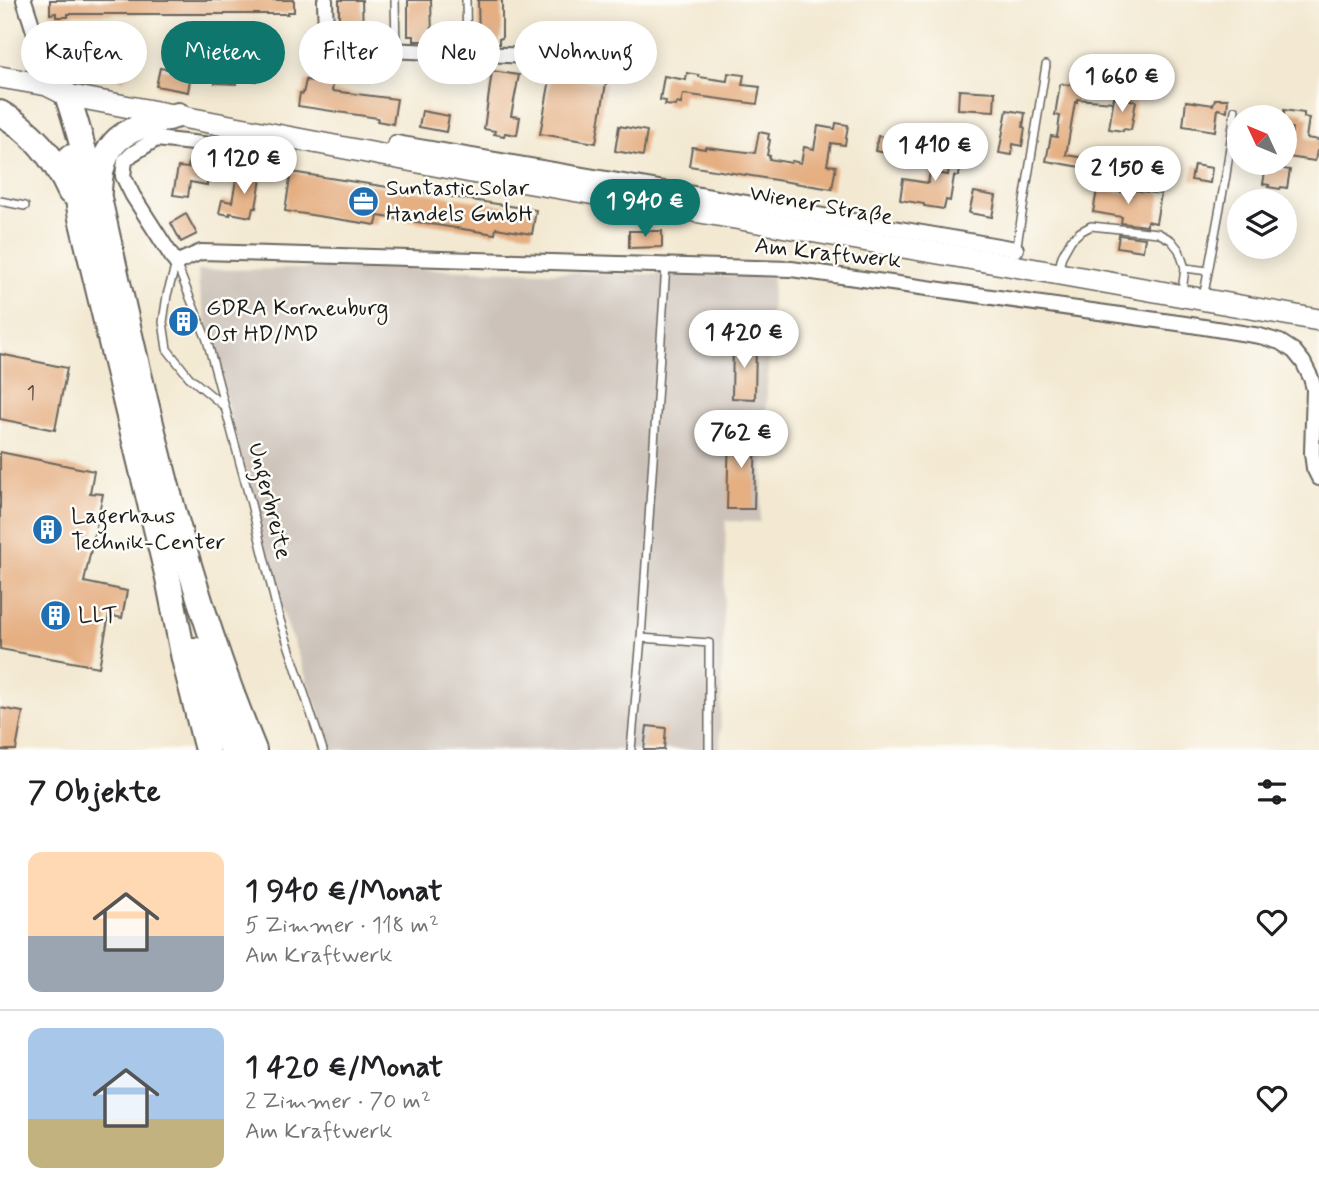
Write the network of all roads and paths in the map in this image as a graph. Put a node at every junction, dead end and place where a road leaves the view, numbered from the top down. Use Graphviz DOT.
graph roads {
  1 [pos="24,0"];
  2 [pos="325,0"];
  3 [pos="395,0"];
  4 [pos="466,0"];
  5 [pos="31,21"];
  6 [pos="326,21"];
  7 [pos="395,21"];
  8 [pos="466,21"];
  9 [pos="1046,65"];
  10 [pos="0,76"];
  11 [pos="21,79"];
  12 [pos="53,84"];
  13 [pos="0,90"];
  14 [pos="0,113"];
  15 [pos="178,115"];
  16 [pos="293,137"];
  17 [pos="220,146"];
  18 [pos="1227,168"];
  19 [pos="99,198"];
  20 [pos="0,201"];
  21 [pos="25,206"];
  22 [pos="81,218"];
  23 [pos="1015,257"];
  24 [pos="176,263"];
  25 [pos="666,265"];
  26 [pos="1185,268"];
  27 [pos="1208,271"];
  28 [pos="1058,274"];
  29 [pos="1181,296"];
  30 [pos="1202,300"];
  31 [pos="1319,320"];
  32 [pos="225,408"];
  33 [pos="1319,478"];
  34 [pos="168,578"];
  35 [pos="641,638"];
  36 [pos="207,750"];
  37 [pos="232,750"];
  38 [pos="254,750"];
  39 [pos="323,750"];
  40 [pos="631,750"];
  41 [pos="709,750"];
  1 -- 5 [label="street"];
  2 -- 6 [label="street"];
  3 -- 7 [label="lane"];
  4 -- 8 [label="lane"];
  9 -- 23 [label="lane"];
  10 -- 11 [label="main road, Wiener Straße"];
  12 -- 13 [label="main road, Wiener Straße"];
  12 -- 15 [label="main road, Wiener Straße"];
  12 -- 19 [label="highway"];
  12 -- 22 [label="highway"];
  14 -- 22 [label="highway"];
  15 -- 16 [label="main road, Wiener Straße"];
  15 -- 19 [label="highway"];
  16 -- 17 [label="lane"];
  16 -- 23 [label="main road, Wiener Straße"];
  17 -- 24 [label="street"];
  18 -- 27 [label="lane"];
  19 -- 38 [label="highway"];
  20 -- 21 [label="lane"];
  22 -- 34 [label="highway"];
  23 -- 28 [label="main road, Wiener Straße"];
  24 -- 25 [label="street, Am Kraftwerk"];
  24 -- 32 [label="lane, Ungerbreite"];
  24 -- 32 [label="lane"];
  25 -- 33 [label="street, Am Kraftwerk"];
  25 -- 35 [label="lane"];
  26 -- 27 [label="lane"];
  26 -- 28 [label="lane"];
  26 -- 29 [label="lane"];
  27 -- 30 [label="lane"];
  28 -- 29 [label="main road, Wiener Straße"];
  29 -- 30 [label="main road, Wiener Straße"];
  30 -- 31 [label="main road, Wiener Straße"];
  32 -- 39 [label="lane, Ungerbreite"];
  34 -- 36 [label="highway"];
  34 -- 37 [label="highway"];
  35 -- 40 [label="lane"];
  35 -- 41 [label="lane"];
}
